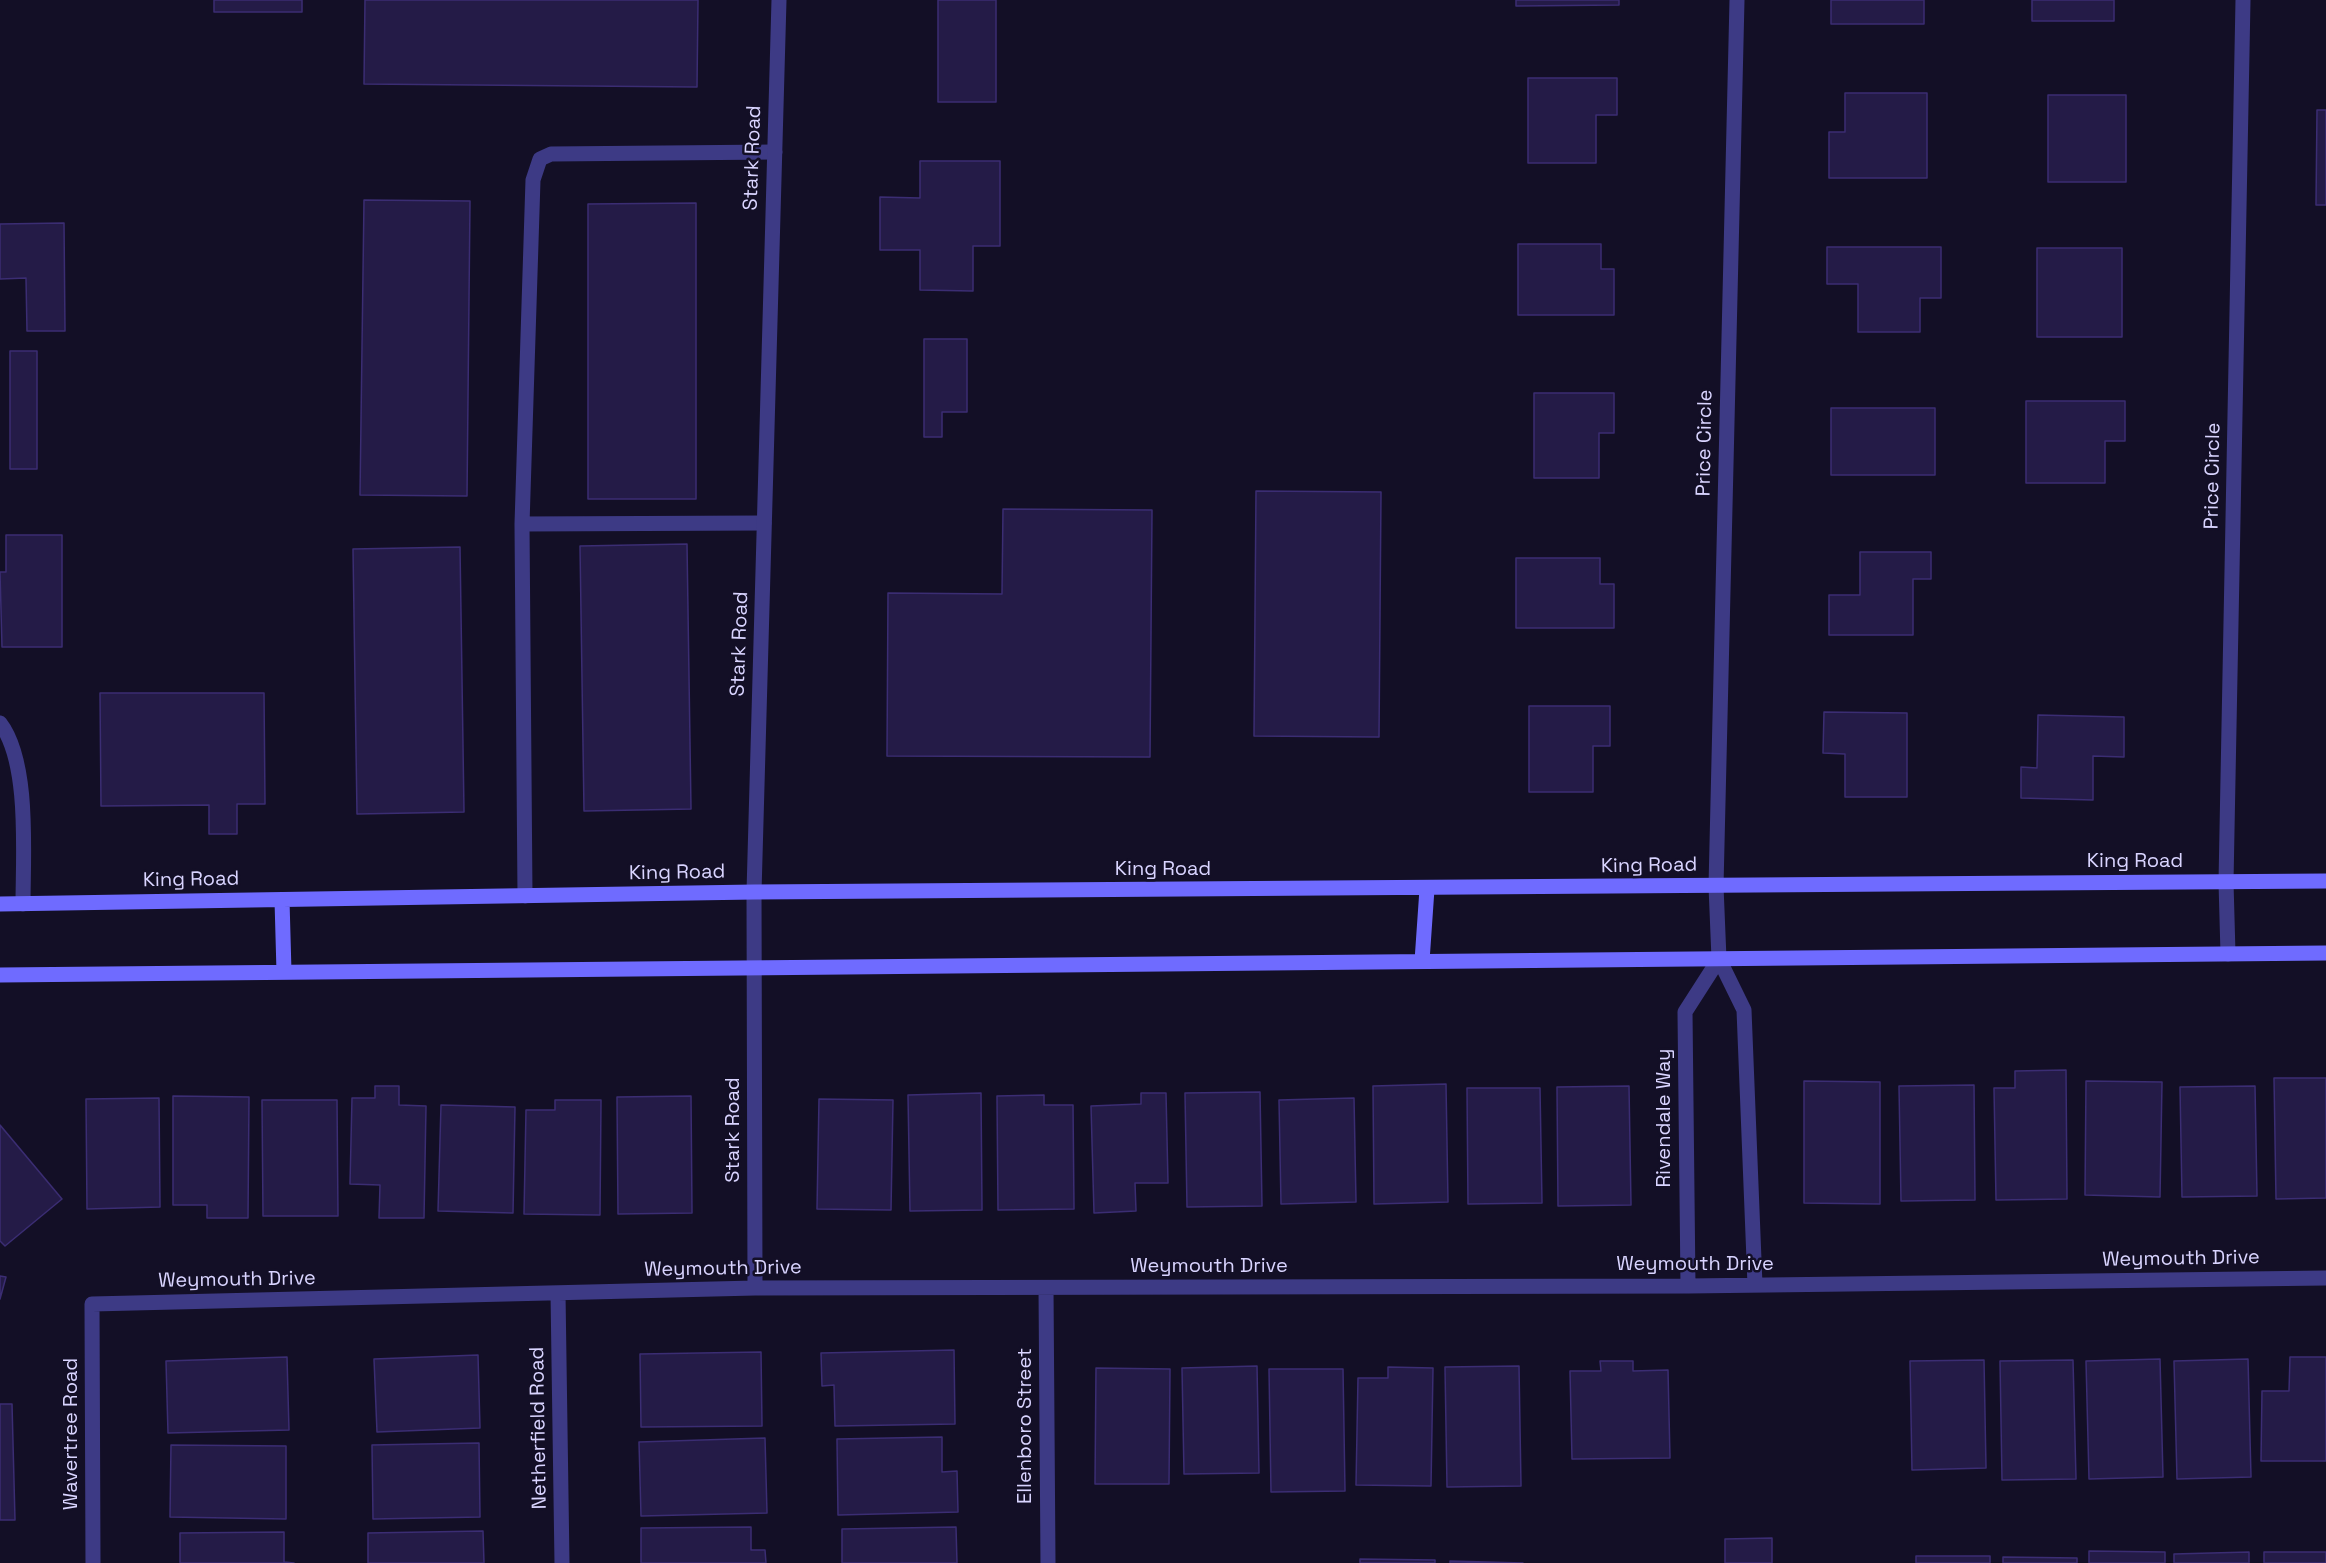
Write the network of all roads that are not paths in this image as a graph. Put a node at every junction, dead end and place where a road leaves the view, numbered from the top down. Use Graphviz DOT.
graph roads {
  1 [pos="778,0"];
  2 [pos="1737,0"];
  3 [pos="2243,0"];
  4 [pos="774,152"];
  5 [pos="764,523"];
  6 [pos="522,524"];
  7 [pos="0,723"];
  8 [pos="2326,881"];
  9 [pos="2226,882"];
  10 [pos="1716,886"];
  11 [pos="1427,889"];
  12 [pos="754,892"];
  13 [pos="525,896"];
  14 [pos="282,900"];
  15 [pos="0,904"];
  16 [pos="23,904"];
  17 [pos="2326,953"];
  18 [pos="2228,954"];
  19 [pos="1719,959"];
  20 [pos="1422,961"];
  21 [pos="755,966"];
  22 [pos="284,972"];
  23 [pos="0,975"];
  24 [pos="2326,1278"];
  25 [pos="1755,1285"];
  26 [pos="1688,1286"];
  27 [pos="755,1288"];
  28 [pos="1046,1288"];
  29 [pos="558,1293"];
  30 [pos="92,1304"];
  31 [pos="93,1563"];
  32 [pos="562,1563"];
  33 [pos="1048,1563"];
  1 -- 4 [label="street, Stark Road"];
  2 -- 10 [label="street, Price Circle"];
  3 -- 9 [label="street, Price Circle"];
  4 -- 5 [label="street, Stark Road"];
  4 -- 6 [label="street"];
  5 -- 6 [label="street"];
  5 -- 12 [label="street, Stark Road"];
  6 -- 13 [label="street"];
  7 -- 16 [label="street"];
  8 -- 9 [label="street, King Road"];
  9 -- 10 [label="street, King Road"];
  9 -- 18 [label="street, Price Circle"];
  10 -- 11 [label="street, King Road"];
  10 -- 19 [label="street"];
  11 -- 12 [label="street, King Road"];
  11 -- 20 [label="street"];
  12 -- 13 [label="street, King Road"];
  12 -- 21 [label="street, Stark Road"];
  13 -- 14 [label="street, King Road"];
  14 -- 16 [label="street, King Road"];
  14 -- 22 [label="street"];
  15 -- 16 [label="street, King Road"];
  17 -- 18 [label="street"];
  18 -- 19 [label="street"];
  19 -- 20 [label="street"];
  19 -- 25 [label="street"];
  19 -- 26 [label="street, Rivendale Way"];
  20 -- 21 [label="street"];
  21 -- 22 [label="street"];
  21 -- 27 [label="street, Stark Road"];
  22 -- 23 [label="street"];
  24 -- 25 [label="street, Weymouth Drive"];
  25 -- 26 [label="street, Weymouth Drive"];
  26 -- 28 [label="street, Weymouth Drive"];
  27 -- 28 [label="street, Weymouth Drive"];
  27 -- 29 [label="street, Weymouth Drive"];
  28 -- 33 [label="street, Ellenboro Street"];
  29 -- 30 [label="street, Weymouth Drive"];
  29 -- 32 [label="street, Netherfield Road"];
  30 -- 31 [label="street, Wavertree Road"];
}
